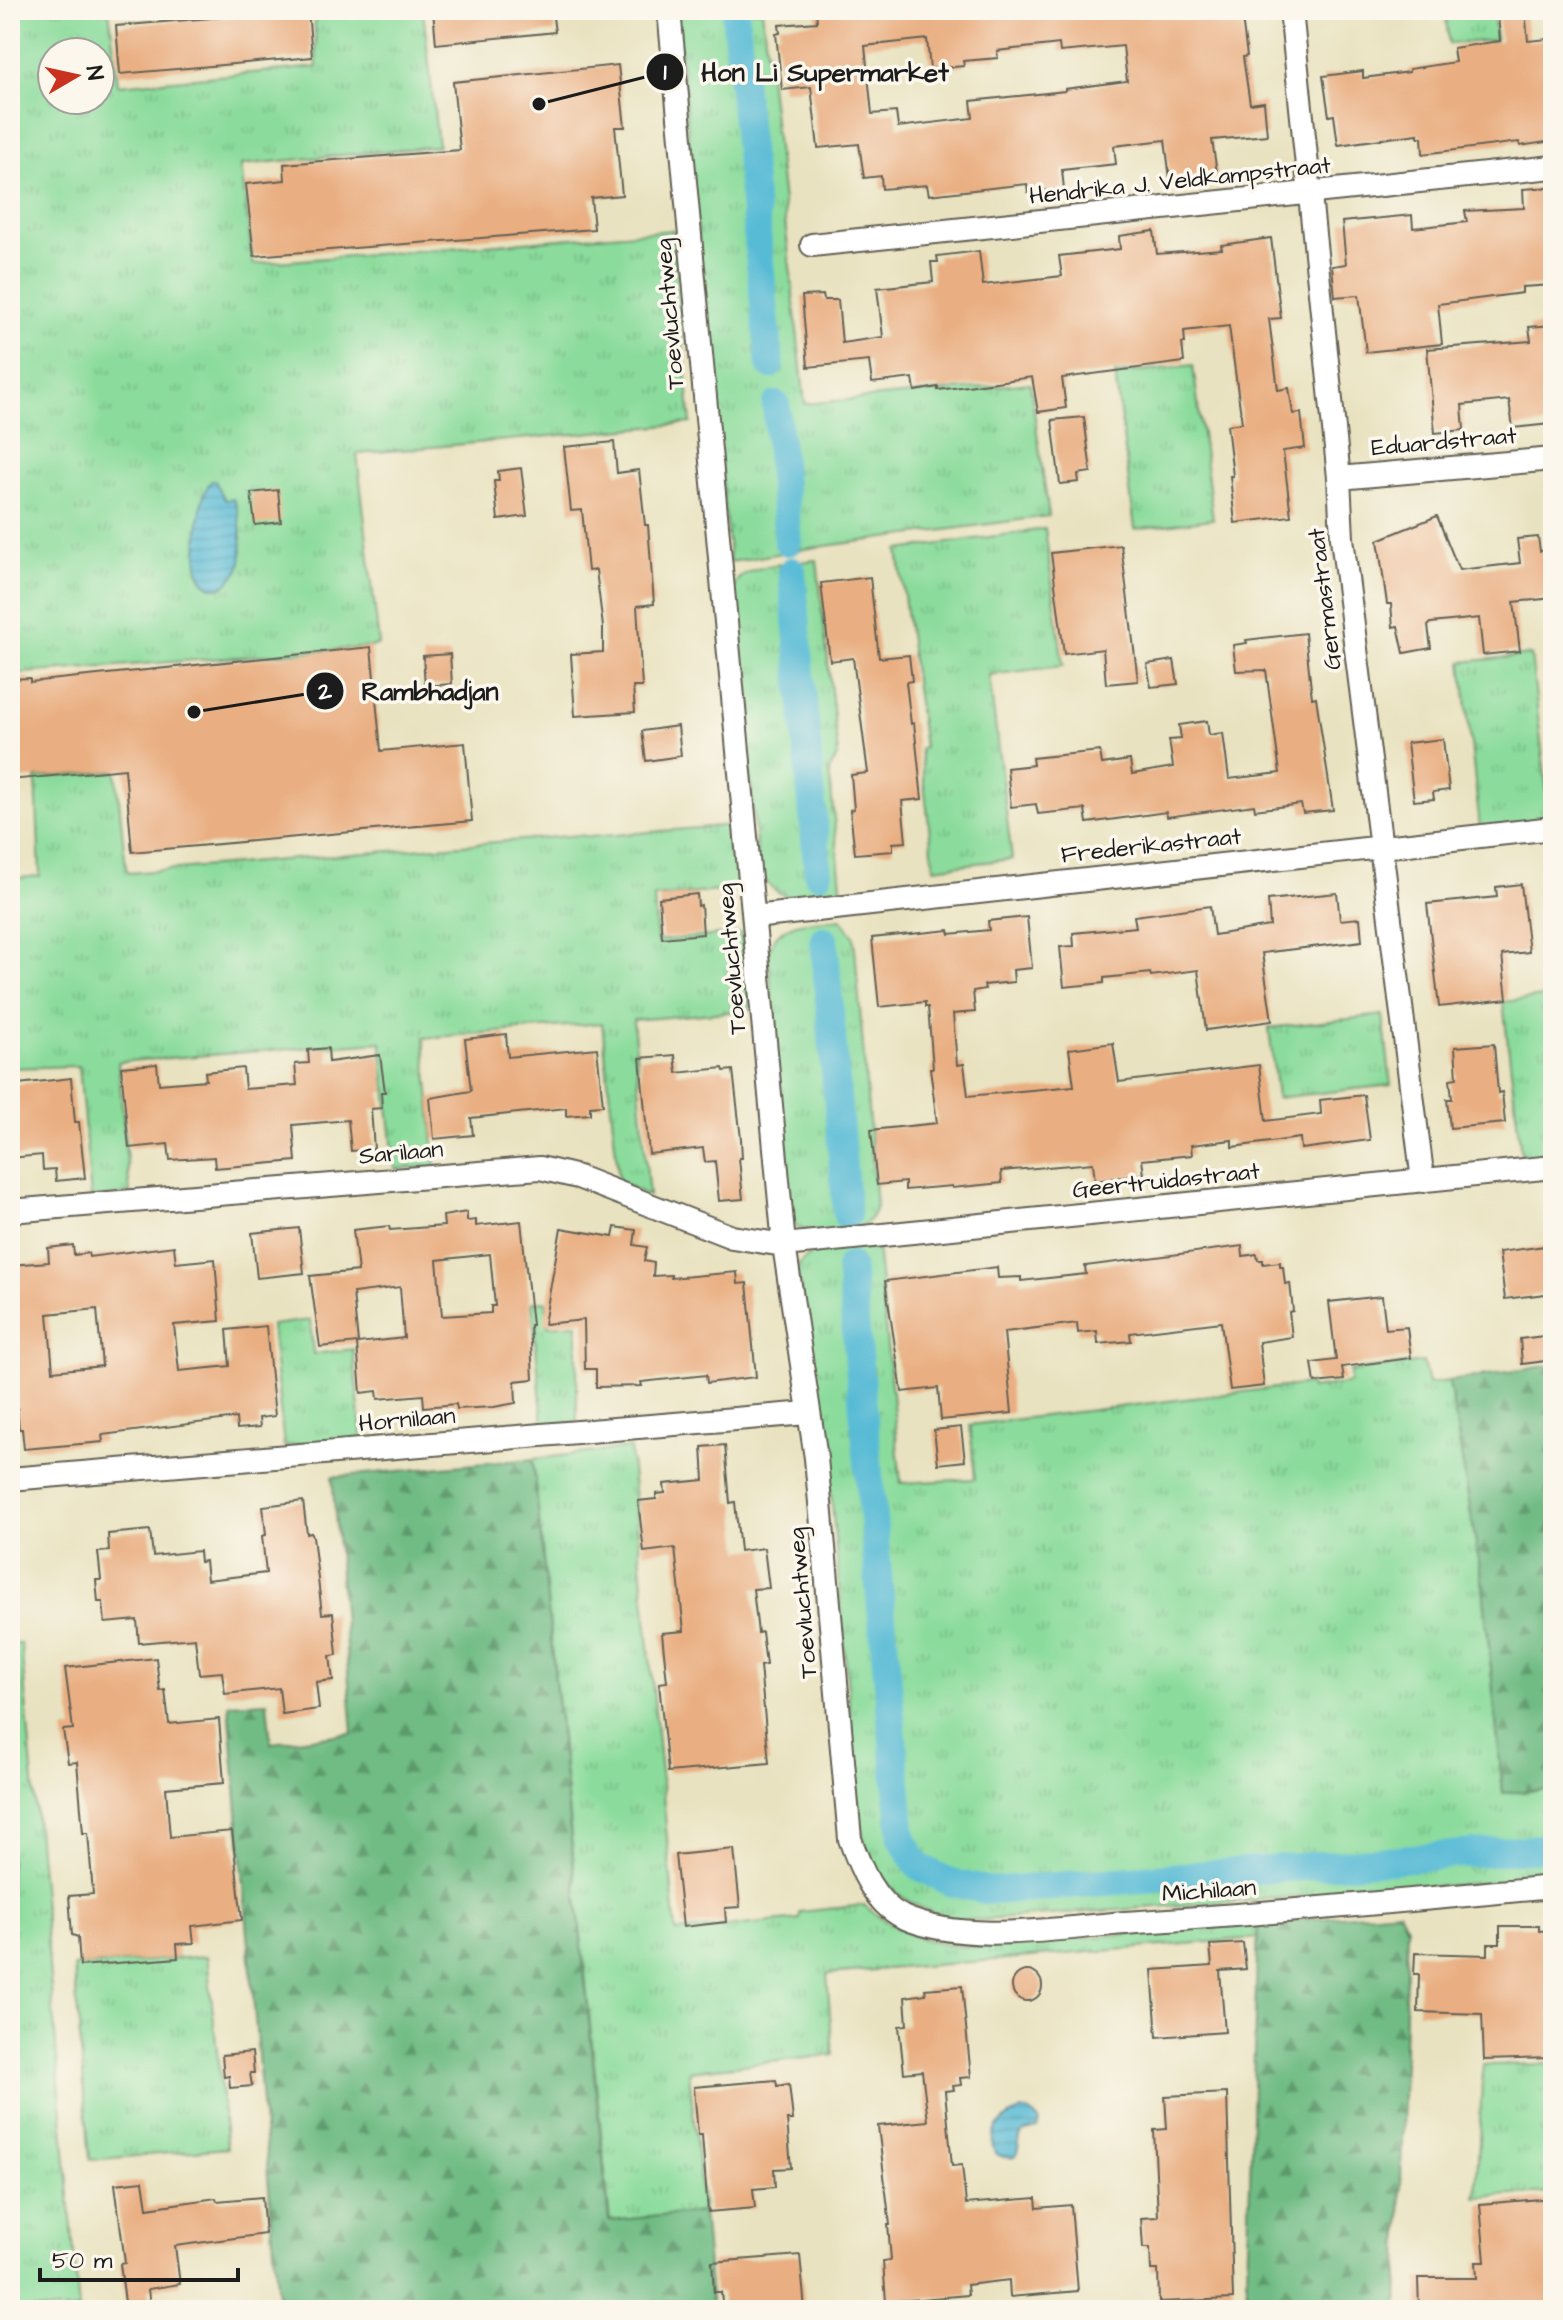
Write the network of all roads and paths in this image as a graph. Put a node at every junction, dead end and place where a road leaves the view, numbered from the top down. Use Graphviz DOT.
graph roads {
  1 [pos="669,10"];
  2 [pos="1291,10"];
  3 [pos="1553,167"];
  4 [pos="1308,194"];
  5 [pos="812,245"];
  6 [pos="1553,459"];
  7 [pos="1339,478"];
  8 [pos="1553,828"];
  9 [pos="1382,846"];
  10 [pos="754,917"];
  11 [pos="1553,1167"];
  12 [pos="1423,1181"];
  13 [pos="10,1211"];
  14 [pos="784,1245"];
  15 [pos="808,1413"];
  16 [pos="10,1479"];
  17 [pos="1553,1887"];
  18 [pos="878,1895"];
  1 -- 10 [label="street, Toevluchtweg"];
  2 -- 4 [label="street, Germastraat"];
  3 -- 4 [label="street, Hendrika J. Veldkampstraat"];
  4 -- 5 [label="street, Hendrika J. Veldkampstraat"];
  4 -- 7 [label="street, Germastraat"];
  6 -- 7 [label="street, Eduardstraat"];
  7 -- 9 [label="street, Germastraat"];
  8 -- 9 [label="street, Frederikastraat"];
  9 -- 10 [label="street, Frederikastraat"];
  9 -- 12 [label="street, Germastraat"];
  10 -- 14 [label="street, Toevluchtweg"];
  11 -- 12 [label="street, Geertruidastraat"];
  12 -- 14 [label="street, Geertruidastraat"];
  13 -- 14 [label="street, Sarilaan"];
  14 -- 15 [label="street, Toevluchtweg"];
  15 -- 16 [label="street, Hornilaan"];
  15 -- 18 [label="street, Toevluchtweg"];
  17 -- 18 [label="street, Michilaan"];
}
